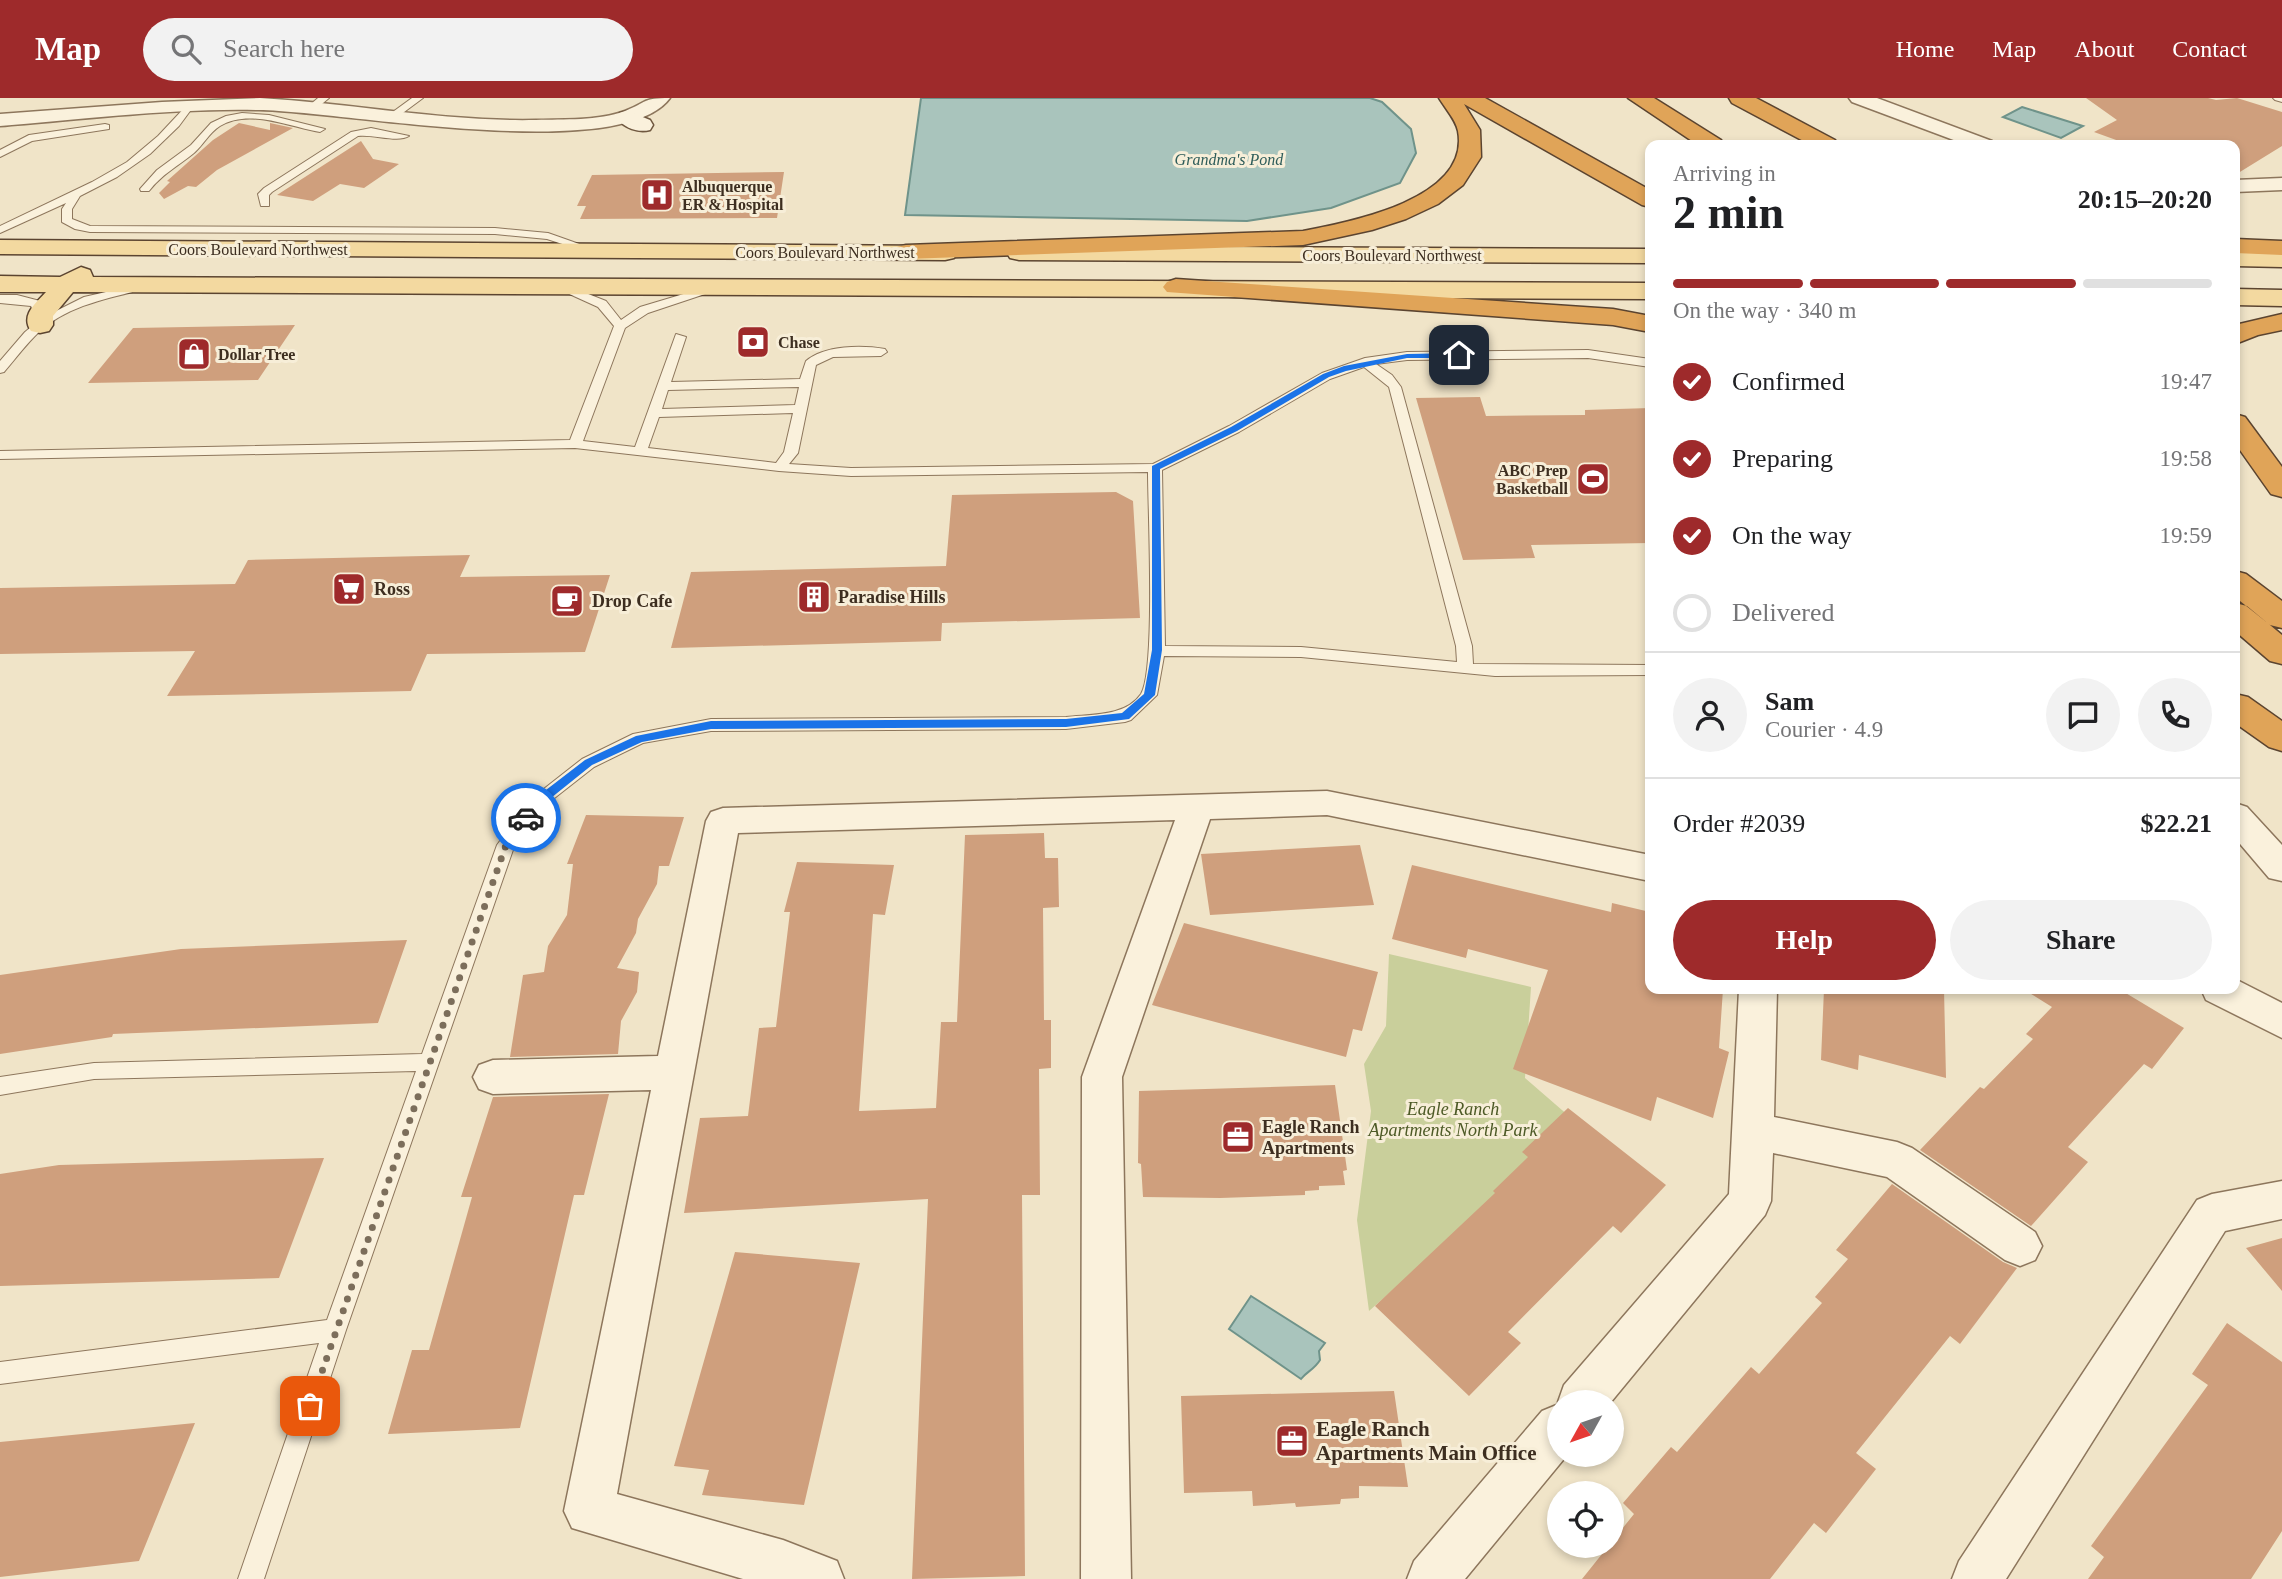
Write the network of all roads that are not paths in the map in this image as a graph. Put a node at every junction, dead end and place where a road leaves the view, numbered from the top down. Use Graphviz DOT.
graph roads {
  1 [pos="418,98"];
  2 [pos="660,98"];
  3 [pos="1450,98"];
  4 [pos="1469,98"];
  5 [pos="1740,98"];
  6 [pos="1859,98"];
  7 [pos="1630,101"];
  8 [pos="319,102"];
  9 [pos="188,107"];
  10 [pos="393,116"];
  11 [pos="0,120"];
  12 [pos="105,127"];
  13 [pos="320,129"];
  14 [pos="404,136"];
  15 [pos="1675,140"];
  16 [pos="1704,140"];
  17 [pos="1818,140"];
  18 [pos="1972,140"];
  19 [pos="0,154"];
  20 [pos="2282,184"];
  21 [pos="2240,186"];
  22 [pos="145,189"];
  23 [pos="75,197"];
  24 [pos="1645,197"];
  25 [pos="265,204"];
  26 [pos="0,230"];
  27 [pos="2240,246"];
  28 [pos="0,247"];
  29 [pos="2282,248"];
  30 [pos="532,251"];
  31 [pos="593,251"];
  32 [pos="906,252"];
  33 [pos="1645,256"];
  34 [pos="2240,259"];
  35 [pos="2282,259"];
  36 [pos="0,284"];
  37 [pos="66,284"];
  38 [pos="157,284"];
  39 [pos="558,285"];
  40 [pos="724,285"];
  41 [pos="1176,287"];
  42 [pos="1645,291"];
  43 [pos="2240,297"];
  44 [pos="2282,298"];
  45 [pos="0,299"];
  46 [pos="40,320"];
  47 [pos="2282,322"];
  48 [pos="1645,323"];
  49 [pos="620,326"];
  50 [pos="2240,333"];
  51 [pos="680,337"];
  52 [pos="881,352"];
  53 [pos="1365,362"];
  54 [pos="1645,362"];
  55 [pos="0,369"];
  56 [pos="806,383"];
  57 [pos="664,386"];
  58 [pos="802,404"];
  59 [pos="656,408"];
  60 [pos="2240,430"];
  61 [pos="575,444"];
  62 [pos="641,450"];
  63 [pos="0,455"];
  64 [pos="2240,456"];
  65 [pos="779,467"];
  66 [pos="1155,468"];
  67 [pos="2282,489"];
  68 [pos="2240,585"];
  69 [pos="2282,617"];
  70 [pos="2240,618"];
  71 [pos="1157,650"];
  72 [pos="2282,653"];
  73 [pos="1464,670"];
  74 [pos="1645,670"];
  75 [pos="2240,709"];
  76 [pos="2282,738"];
  77 [pos="1197,807"];
  78 [pos="2240,822"];
  79 [pos="1645,867"];
  80 [pos="2282,868"];
  81 [pos="1758,994"];
  82 [pos="2229,994"];
  83 [pos="2282,1022"];
  84 [pos="431,1062"];
  85 [pos="674,1072"];
  86 [pos="493,1077"];
  87 [pos="0,1086"];
  88 [pos="1753,1131"];
  89 [pos="2282,1200"];
  90 [pos="2020,1247"];
  91 [pos="335,1330"];
  92 [pos="0,1373"];
  93 [pos="1591,1390"];
  94 [pos="1547,1442"];
  95 [pos="251,1579"];
  96 [pos="820,1579"];
  97 [pos="1105,1579"];
  98 [pos="1432,1579"];
  99 [pos="1977,1579"];
  1 -- 10 [label="lane"];
  2 -- 10 [label="street"];
  3 -- 32 [label="highway"];
  4 -- 24 [label="highway"];
  5 -- 17 [label="highway"];
  6 -- 18 [label="street"];
  7 -- 15 [label="highway"];
  7 -- 16 [label="highway"];
  8 -- 9 [label="street"];
  8 -- 10 [label="street"];
  9 -- 11 [label="street"];
  9 -- 23 [label="lane"];
  12 -- 19 [label="lane"];
  13 -- 22 [label="lane"];
  14 -- 25 [label="lane"];
  20 -- 21 [label="street"];
  23 -- 26 [label="lane"];
  23 -- 31 [label="lane"];
  27 -- 29 [label="highway"];
  28 -- 30 [label="main road, Coors Boulevard Northwest"];
  30 -- 31 [label="main road, Coors Boulevard Northwest"];
  30 -- 37 [label="main road"];
  31 -- 32 [label="main road, Coors Boulevard Northwest"];
  32 -- 33 [label="main road, Coors Boulevard Northwest"];
  34 -- 35 [label="main road"];
  36 -- 37 [label="main road, Coors Boulevard Northwest"];
  37 -- 38 [label="main road, Coors Boulevard Northwest"];
  37 -- 46 [label="main road"];
  38 -- 39 [label="main road, Coors Boulevard Northwest"];
  38 -- 46 [label="lane"];
  39 -- 40 [label="main road, Coors Boulevard Northwest"];
  39 -- 49 [label="lane"];
  40 -- 41 [label="main road, Coors Boulevard Northwest"];
  40 -- 49 [label="lane"];
  41 -- 42 [label="main road, Coors Boulevard Northwest"];
  41 -- 48 [label="highway"];
  43 -- 44 [label="main road"];
  45 -- 46 [label="lane"];
  46 -- 55 [label="lane"];
  47 -- 50 [label="highway"];
  49 -- 61 [label="lane"];
  51 -- 57 [label="lane"];
  52 -- 56 [label="lane"];
  53 -- 54 [label="lane"];
  53 -- 66 [label="lane"];
  53 -- 73 [label="lane"];
  56 -- 57 [label="lane"];
  56 -- 58 [label="lane"];
  57 -- 59 [label="lane"];
  58 -- 59 [label="lane"];
  58 -- 65 [label="lane"];
  59 -- 62 [label="lane"];
  60 -- 67 [label="highway"];
  61 -- 62 [label="lane"];
  61 -- 63 [label="lane"];
  62 -- 65 [label="lane"];
  64 -- 67 [label="highway"];
  65 -- 66 [label="lane"];
  66 -- 71 [label="lane"];
  68 -- 69 [label="highway"];
  70 -- 72 [label="highway"];
  71 -- 73 [label="lane"];
  71 -- 84 [label="lane"];
  73 -- 74 [label="lane"];
  75 -- 76 [label="highway"];
  77 -- 79 [label="street"];
  77 -- 85 [label="street"];
  77 -- 97 [label="street"];
  78 -- 80 [label="street"];
  81 -- 88 [label="street"];
  82 -- 83 [label="street"];
  84 -- 87 [label="lane"];
  84 -- 91 [label="lane"];
  85 -- 86 [label="street"];
  85 -- 96 [label="street"];
  88 -- 90 [label="street"];
  88 -- 93 [label="street"];
  89 -- 99 [label="street"];
  91 -- 92 [label="lane"];
  91 -- 95 [label="lane"];
  94 -- 98 [label="street"];
}
